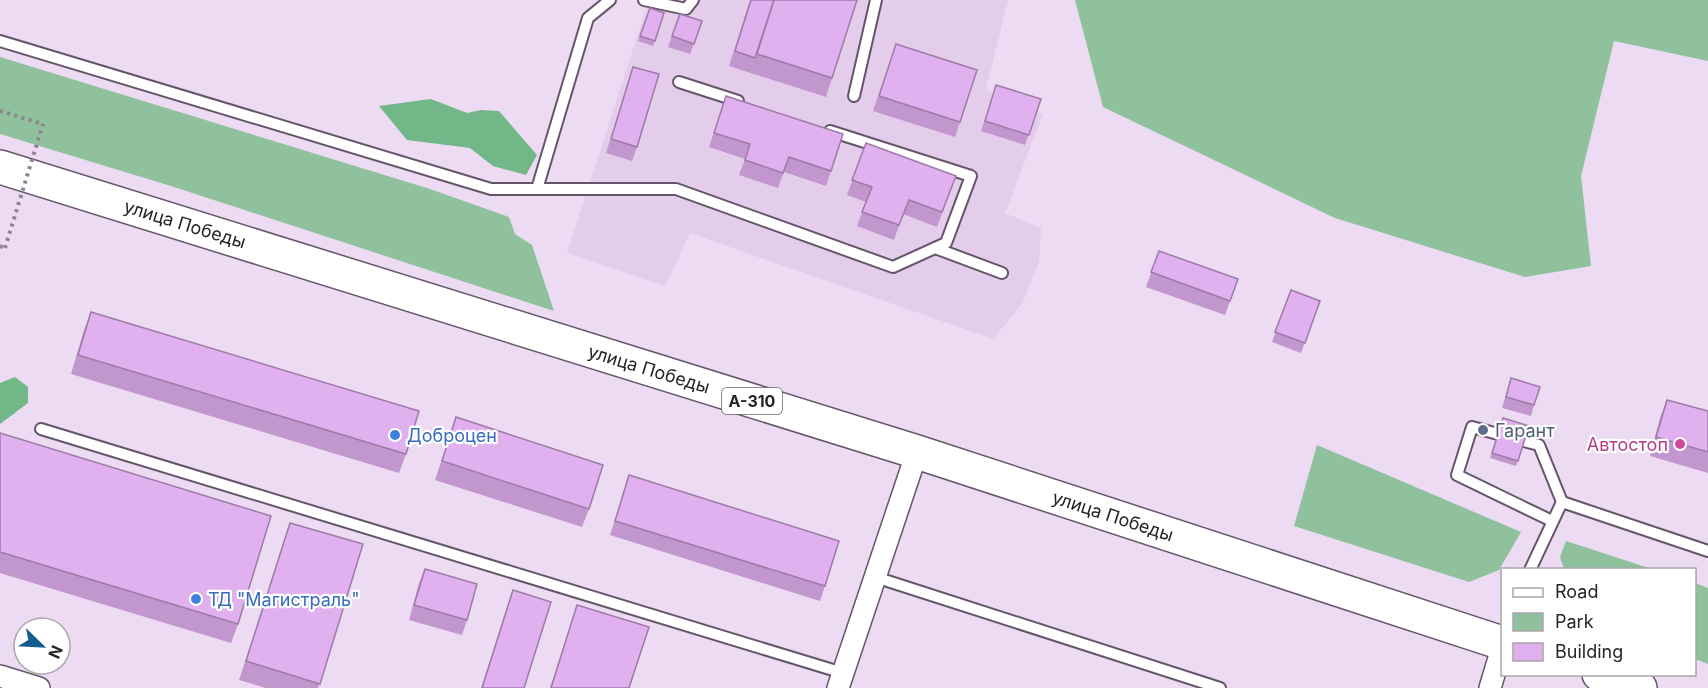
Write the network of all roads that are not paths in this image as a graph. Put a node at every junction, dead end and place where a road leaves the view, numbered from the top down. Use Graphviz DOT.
graph roads {
  1 [pos="610,0"];
  2 [pos="644,0"];
  3 [pos="693,0"];
  4 [pos="876,0"];
  5 [pos="0,41"];
  6 [pos="679,82"];
  7 [pos="854,96"];
  8 [pos="747,104"];
  9 [pos="814,126"];
  10 [pos="0,167"];
  11 [pos="537,189"];
  12 [pos="935,249"];
  13 [pos="1002,273"];
  14 [pos="41,429"];
  15 [pos="917,452"];
  16 [pos="1562,502"];
  17 [pos="1552,520"];
  18 [pos="1708,551"];
  19 [pos="1531,568"];
  20 [pos="875,577"];
  21 [pos="1501,642"];
  22 [pos="1501,654"];
  23 [pos="0,676"];
  24 [pos="1602,676"];
  25 [pos="840,681"];
  26 [pos="39,688"];
  27 [pos="1220,688"];
  28 [pos="1490,688"];
  29 [pos="1640,688"];
  1 -- 11 [label="lane"];
  2 -- 3 [label="lane"];
  4 -- 7 [label="lane"];
  5 -- 11 [label="lane"];
  6 -- 8 [label="lane"];
  9 -- 12 [label="lane"];
  10 -- 15 [label="highway, улица Победы / А-310"];
  11 -- 12 [label="lane"];
  12 -- 13 [label="lane"];
  14 -- 25 [label="lane"];
  15 -- 20 [label="street"];
  15 -- 21 [label="highway, улица Победы / А-310"];
  16 -- 17 [label="lane"];
  16 -- 17 [label="lane"];
  16 -- 18 [label="lane"];
  17 -- 19 [label="lane"];
  20 -- 25 [label="street"];
  20 -- 27 [label="lane"];
  22 -- 28 [label="street"];
  23 -- 26 [label="street"];
  24 -- 29 [label="highway"];
}
